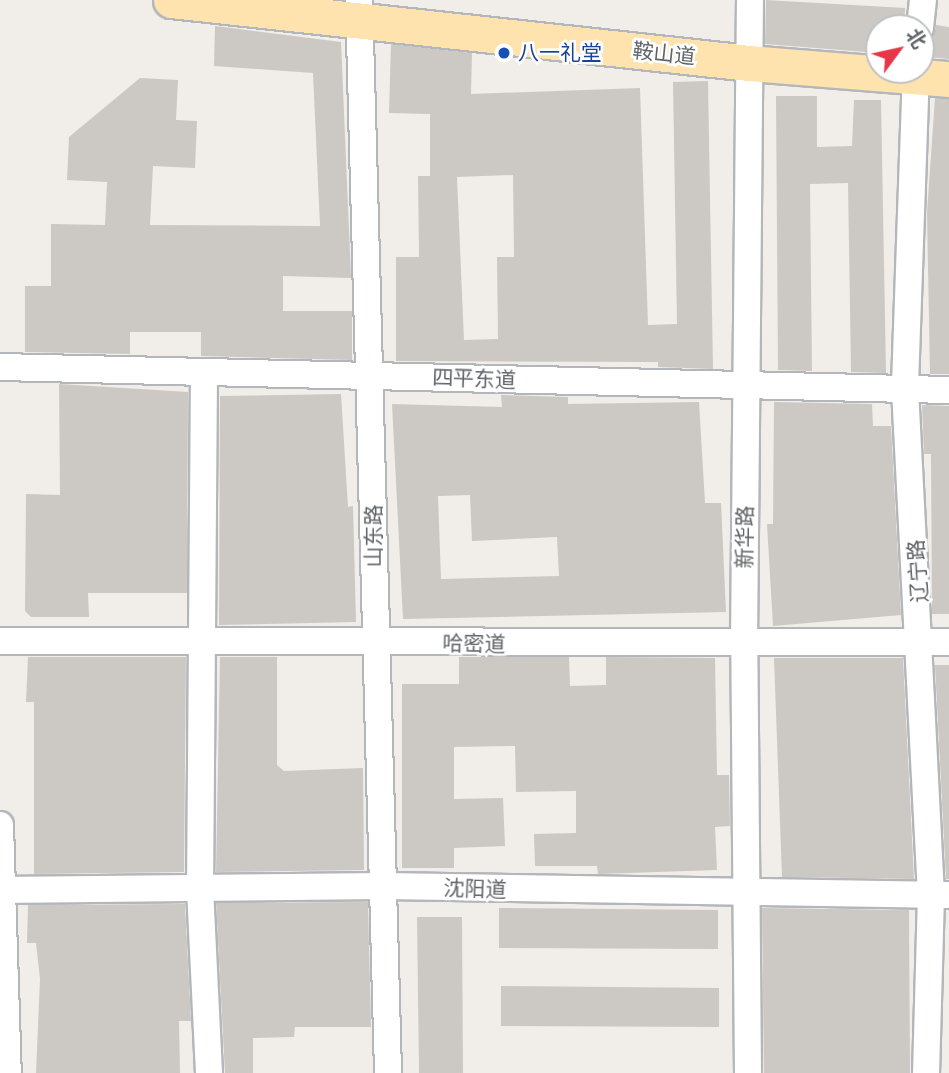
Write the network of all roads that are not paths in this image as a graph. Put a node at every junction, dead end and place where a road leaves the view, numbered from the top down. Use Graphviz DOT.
graph roads {
  1 [pos="171,0"];
  2 [pos="750,0"];
  3 [pos="358,10"];
  4 [pos="749,63"];
  5 [pos="865,71"];
  6 [pos="926,84"];
  7 [pos="0,367"];
  8 [pos="204,373"];
  9 [pos="374,376"];
  10 [pos="746,387"];
  11 [pos="905,390"];
  12 [pos="949,390"];
  13 [pos="202,637"];
  14 [pos="374,638"];
  15 [pos="0,641"];
  16 [pos="936,642"];
  17 [pos="744,644"];
  18 [pos="0,825"];
  19 [pos="384,886"];
  20 [pos="200,889"];
  21 [pos="1,890"];
  22 [pos="940,895"];
  23 [pos="747,897"];
  24 [pos="8,1073"];
  25 [pos="209,1073"];
  26 [pos="388,1073"];
  27 [pos="748,1073"];
  28 [pos="926,1073"];
  1 -- 3 [label="main road, 鞍山道"];
  2 -- 4 [label="street, 新华路"];
  3 -- 4 [label="main road, 鞍山道"];
  3 -- 9 [label="street, 山东路"];
  4 -- 5 [label="main road, 鞍山道"];
  4 -- 10 [label="street, 新华路"];
  6 -- 11 [label="street, 辽宁路"];
  7 -- 8 [label="street, 四平东道"];
  8 -- 9 [label="street, 四平东道"];
  8 -- 13 [label="street"];
  9 -- 10 [label="street, 四平东道"];
  9 -- 14 [label="street, 山东路"];
  10 -- 11 [label="street, 四平东道"];
  10 -- 17 [label="street, 新华路"];
  11 -- 12 [label="street, 四平东道"];
  11 -- 16 [label="street, 辽宁路"];
  13 -- 14 [label="street, 哈密道"];
  13 -- 15 [label="street, 哈密道"];
  13 -- 20 [label="street"];
  14 -- 17 [label="street, 哈密道"];
  14 -- 19 [label="street, 山东路"];
  16 -- 17 [label="street, 哈密道"];
  16 -- 22 [label="street, 辽宁路"];
  17 -- 23 [label="street, 新华路"];
  18 -- 21 [label="street"];
  19 -- 20 [label="street, 沈阳道"];
  19 -- 23 [label="street, 沈阳道"];
  19 -- 26 [label="street, 山东路"];
  20 -- 21 [label="street, 沈阳道"];
  20 -- 25 [label="street"];
  21 -- 24 [label="street"];
  22 -- 23 [label="street, 沈阳道"];
  22 -- 28 [label="street, 辽宁路"];
  23 -- 27 [label="street, 新华路"];
}
